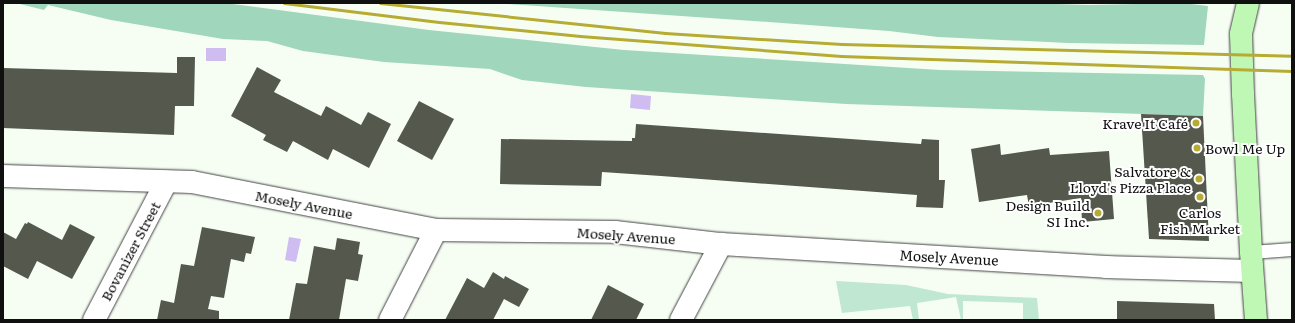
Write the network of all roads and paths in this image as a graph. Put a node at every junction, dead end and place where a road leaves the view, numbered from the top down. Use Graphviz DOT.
graph roads {
  1 [pos="1248,3"];
  2 [pos="3,176"];
  3 [pos="166,182"];
  4 [pos="436,230"];
  5 [pos="721,244"];
  6 [pos="1292,249"];
  7 [pos="1251,262"];
  8 [pos="94,320"];
  9 [pos="390,320"];
  10 [pos="681,320"];
  11 [pos="1256,320"];
  1 -- 7 [label="main road"];
  2 -- 3 [label="street, Mosely Avenue"];
  3 -- 4 [label="street, Mosely Avenue"];
  3 -- 8 [label="street, Bovanizer Street"];
  4 -- 5 [label="street, Mosely Avenue"];
  4 -- 9 [label="street"];
  5 -- 7 [label="street, Mosely Avenue"];
  5 -- 10 [label="street"];
  6 -- 7 [label="lane"];
  7 -- 11 [label="main road"];
}
